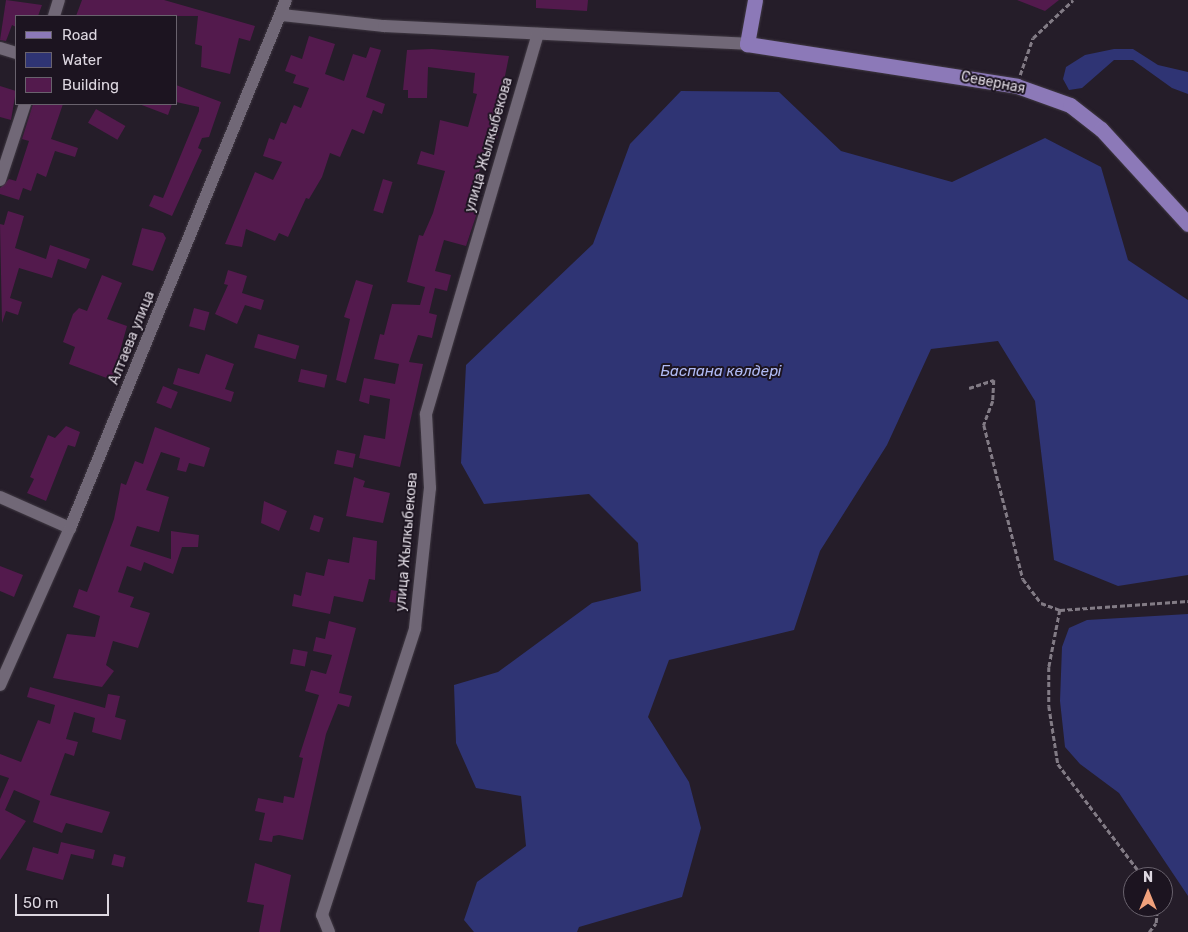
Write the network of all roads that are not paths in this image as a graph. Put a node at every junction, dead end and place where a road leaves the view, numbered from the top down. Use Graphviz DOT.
graph roads {
  1 [pos="59,0"];
  2 [pos="286,0"];
  3 [pos="755,0"];
  4 [pos="282,14"];
  5 [pos="54,15"];
  6 [pos="538,34"];
  7 [pos="748,44"];
  8 [pos="0,48"];
  9 [pos="15,53"];
  10 [pos="25,105"];
  11 [pos="0,180"];
  12 [pos="1188,224"];
  13 [pos="0,497"];
  14 [pos="70,528"];
  15 [pos="0,685"];
  16 [pos="329,932"];
  1 -- 5 [label="street"];
  2 -- 4 [label="street, Алтаева улица"];
  3 -- 7 [label="main road"];
  4 -- 6 [label="street"];
  4 -- 14 [label="street, Алтаева улица"];
  6 -- 7 [label="street"];
  6 -- 16 [label="street, улица Жылкыбекова"];
  7 -- 12 [label="main road, Северная"];
  8 -- 9 [label="street"];
  10 -- 11 [label="street"];
  13 -- 14 [label="street"];
  14 -- 15 [label="street, Алтаева улица"];
}
